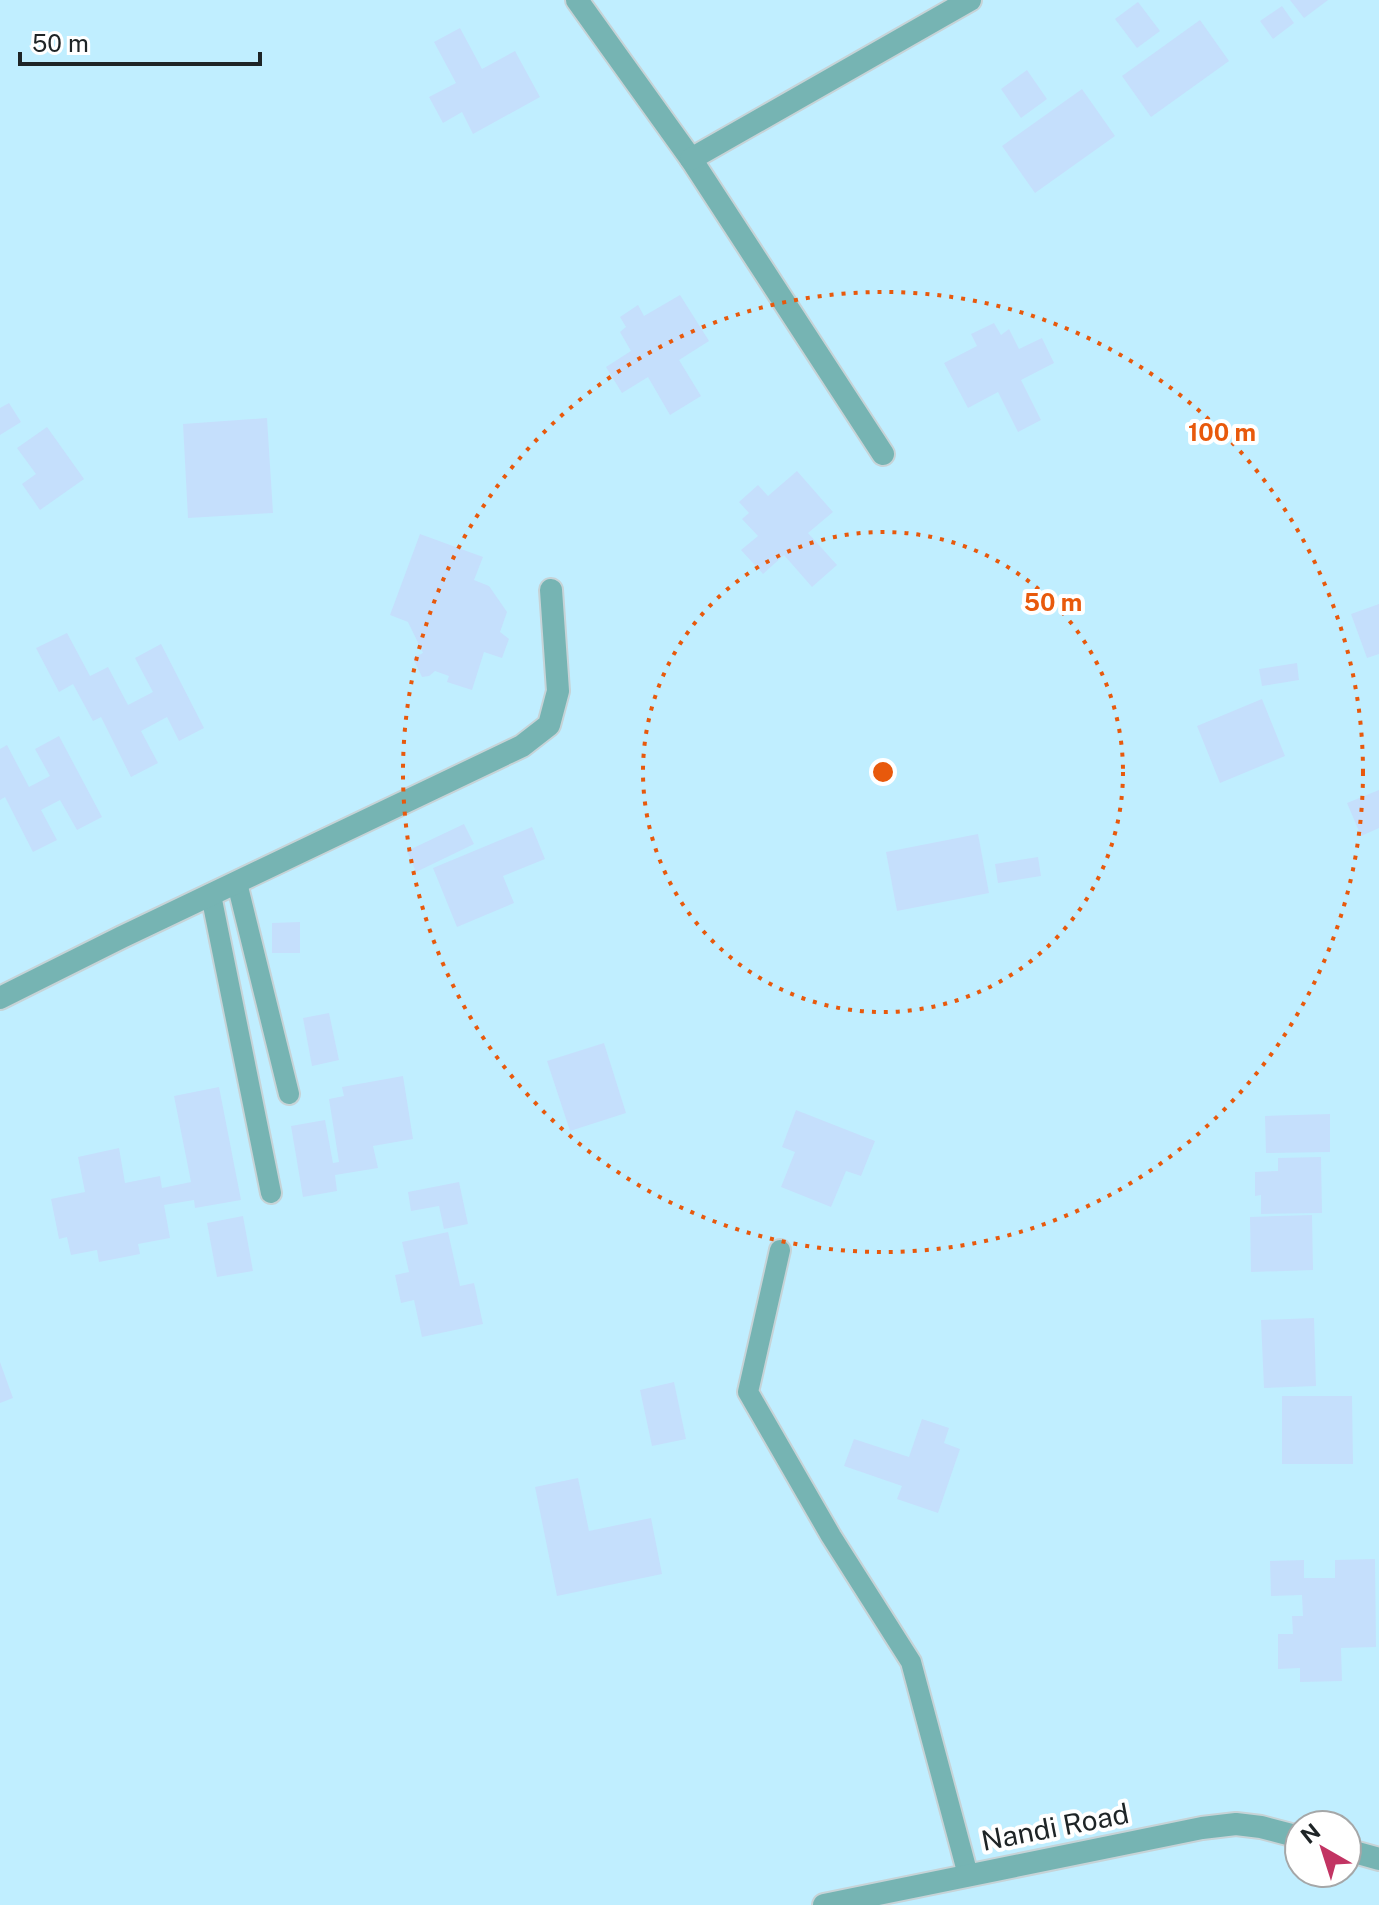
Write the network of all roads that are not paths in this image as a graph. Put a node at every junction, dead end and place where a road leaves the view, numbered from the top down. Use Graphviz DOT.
graph roads {
  1 [pos="577,0"];
  2 [pos="970,0"];
  3 [pos="691,159"];
  4 [pos="883,454"];
  5 [pos="551,590"];
  6 [pos="237,883"];
  7 [pos="211,895"];
  8 [pos="0,998"];
  9 [pos="289,1094"];
  10 [pos="271,1193"];
  11 [pos="780,1250"];
  12 [pos="1283,1833"];
  13 [pos="968,1875"];
  14 [pos="824,1905"];
  1 -- 3 [label="street"];
  2 -- 3 [label="street"];
  3 -- 4 [label="street"];
  5 -- 6 [label="street"];
  6 -- 7 [label="street"];
  6 -- 9 [label="lane"];
  7 -- 8 [label="street"];
  7 -- 10 [label="lane"];
  11 -- 13 [label="lane"];
  12 -- 13 [label="street, Nandi Road"];
  13 -- 14 [label="street, Nandi Road"];
}
